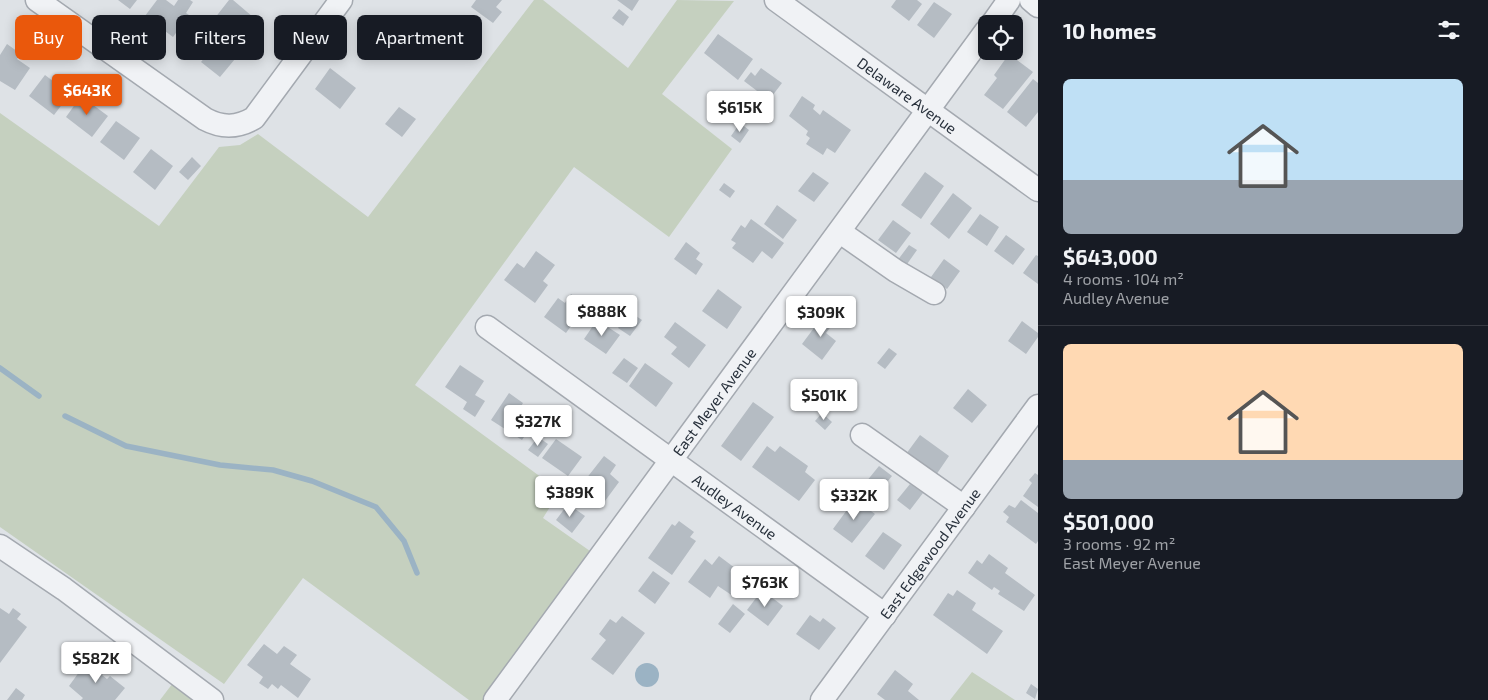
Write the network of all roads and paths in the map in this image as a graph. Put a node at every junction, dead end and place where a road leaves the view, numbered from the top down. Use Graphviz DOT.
graph roads {
  1 [pos="37,0"];
  2 [pos="341,0"];
  3 [pos="776,0"];
  4 [pos="1009,0"];
  5 [pos="1031,0"];
  6 [pos="1038,6"];
  7 [pos="998,15"];
  8 [pos="978,43"];
  9 [pos="929,110"];
  10 [pos="1038,190"];
  11 [pos="840,232"];
  12 [pos="934,293"];
  13 [pos="487,327"];
  14 [pos="1038,406"];
  15 [pos="862,436"];
  16 [pos="672,460"];
  17 [pos="964,507"];
  18 [pos="0,546"];
  19 [pos="885,615"];
  20 [pos="212,700"];
  21 [pos="494,700"];
  22 [pos="822,700"];
  1 -- 2 [label="street"];
  3 -- 9 [label="street, Delaware Avenue"];
  4 -- 7 [label="street"];
  5 -- 6 [label="street"];
  8 -- 9 [label="street, East Meyer Avenue"];
  9 -- 10 [label="street, Delaware Avenue"];
  9 -- 11 [label="street, East Meyer Avenue"];
  11 -- 12 [label="street"];
  11 -- 16 [label="street, East Meyer Avenue"];
  13 -- 16 [label="street, Audley Avenue"];
  14 -- 17 [label="street, East Edgewood Avenue"];
  15 -- 17 [label="street"];
  16 -- 19 [label="street, Audley Avenue"];
  16 -- 21 [label="street, East Meyer Avenue"];
  17 -- 19 [label="street, East Edgewood Avenue"];
  18 -- 20 [label="street"];
  19 -- 22 [label="street, East Edgewood Avenue"];
}
